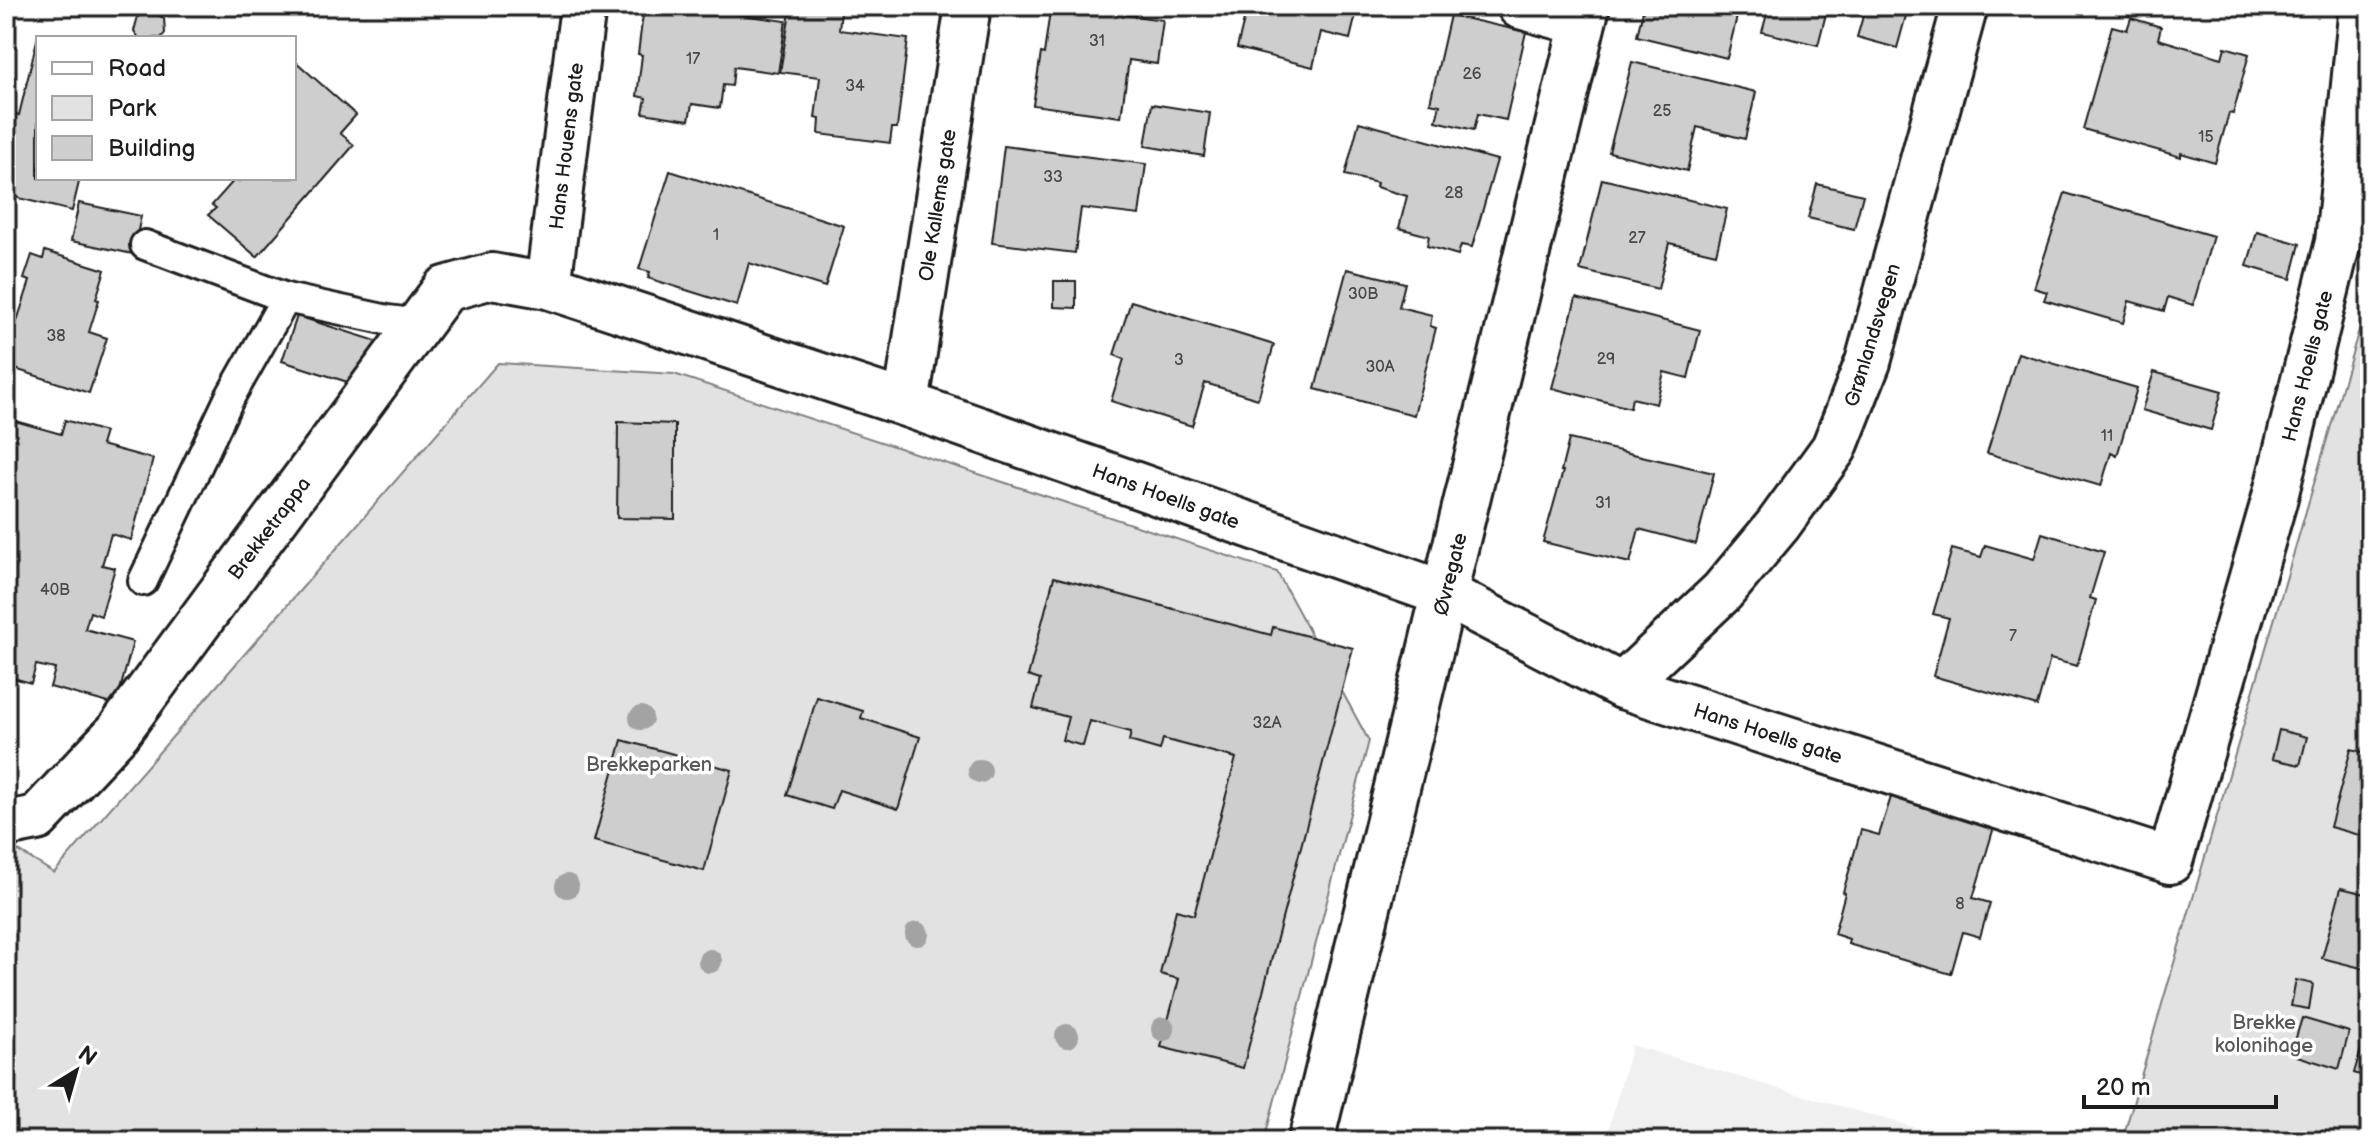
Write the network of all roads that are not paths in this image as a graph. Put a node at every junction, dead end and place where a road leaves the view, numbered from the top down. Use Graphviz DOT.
graph roads {
  1 [pos="583,6"];
  2 [pos="968,6"];
  3 [pos="1520,6"];
  4 [pos="1965,6"];
  5 [pos="2362,6"];
  6 [pos="1584,14"];
  7 [pos="145,245"];
  8 [pos="548,286"];
  9 [pos="286,298"];
  10 [pos="420,324"];
  11 [pos="906,404"];
  12 [pos="143,581"];
  13 [pos="1445,594"];
  14 [pos="1622,686"];
  15 [pos="6,824"];
  16 [pos="1311,1141"];
  1 -- 8 [label="street, Hans Houens gate"];
  2 -- 11 [label="street, Ole Kallems gate"];
  3 -- 6 [label="street"];
  4 -- 14 [label="street, Grønlandsvegen"];
  5 -- 14 [label="street, Hans Hoells gate"];
  6 -- 13 [label="street, Øvregate"];
  7 -- 9 [label="lane"];
  8 -- 10 [label="street, Brekketrappa"];
  8 -- 11 [label="street, Hans Hoells gate"];
  9 -- 10 [label="lane"];
  9 -- 12 [label="lane"];
  10 -- 15 [label="street, Brekketrappa"];
  11 -- 13 [label="street, Hans Hoells gate"];
  13 -- 14 [label="street, Hans Hoells gate"];
  13 -- 16 [label="street, Øvregate"];
}
